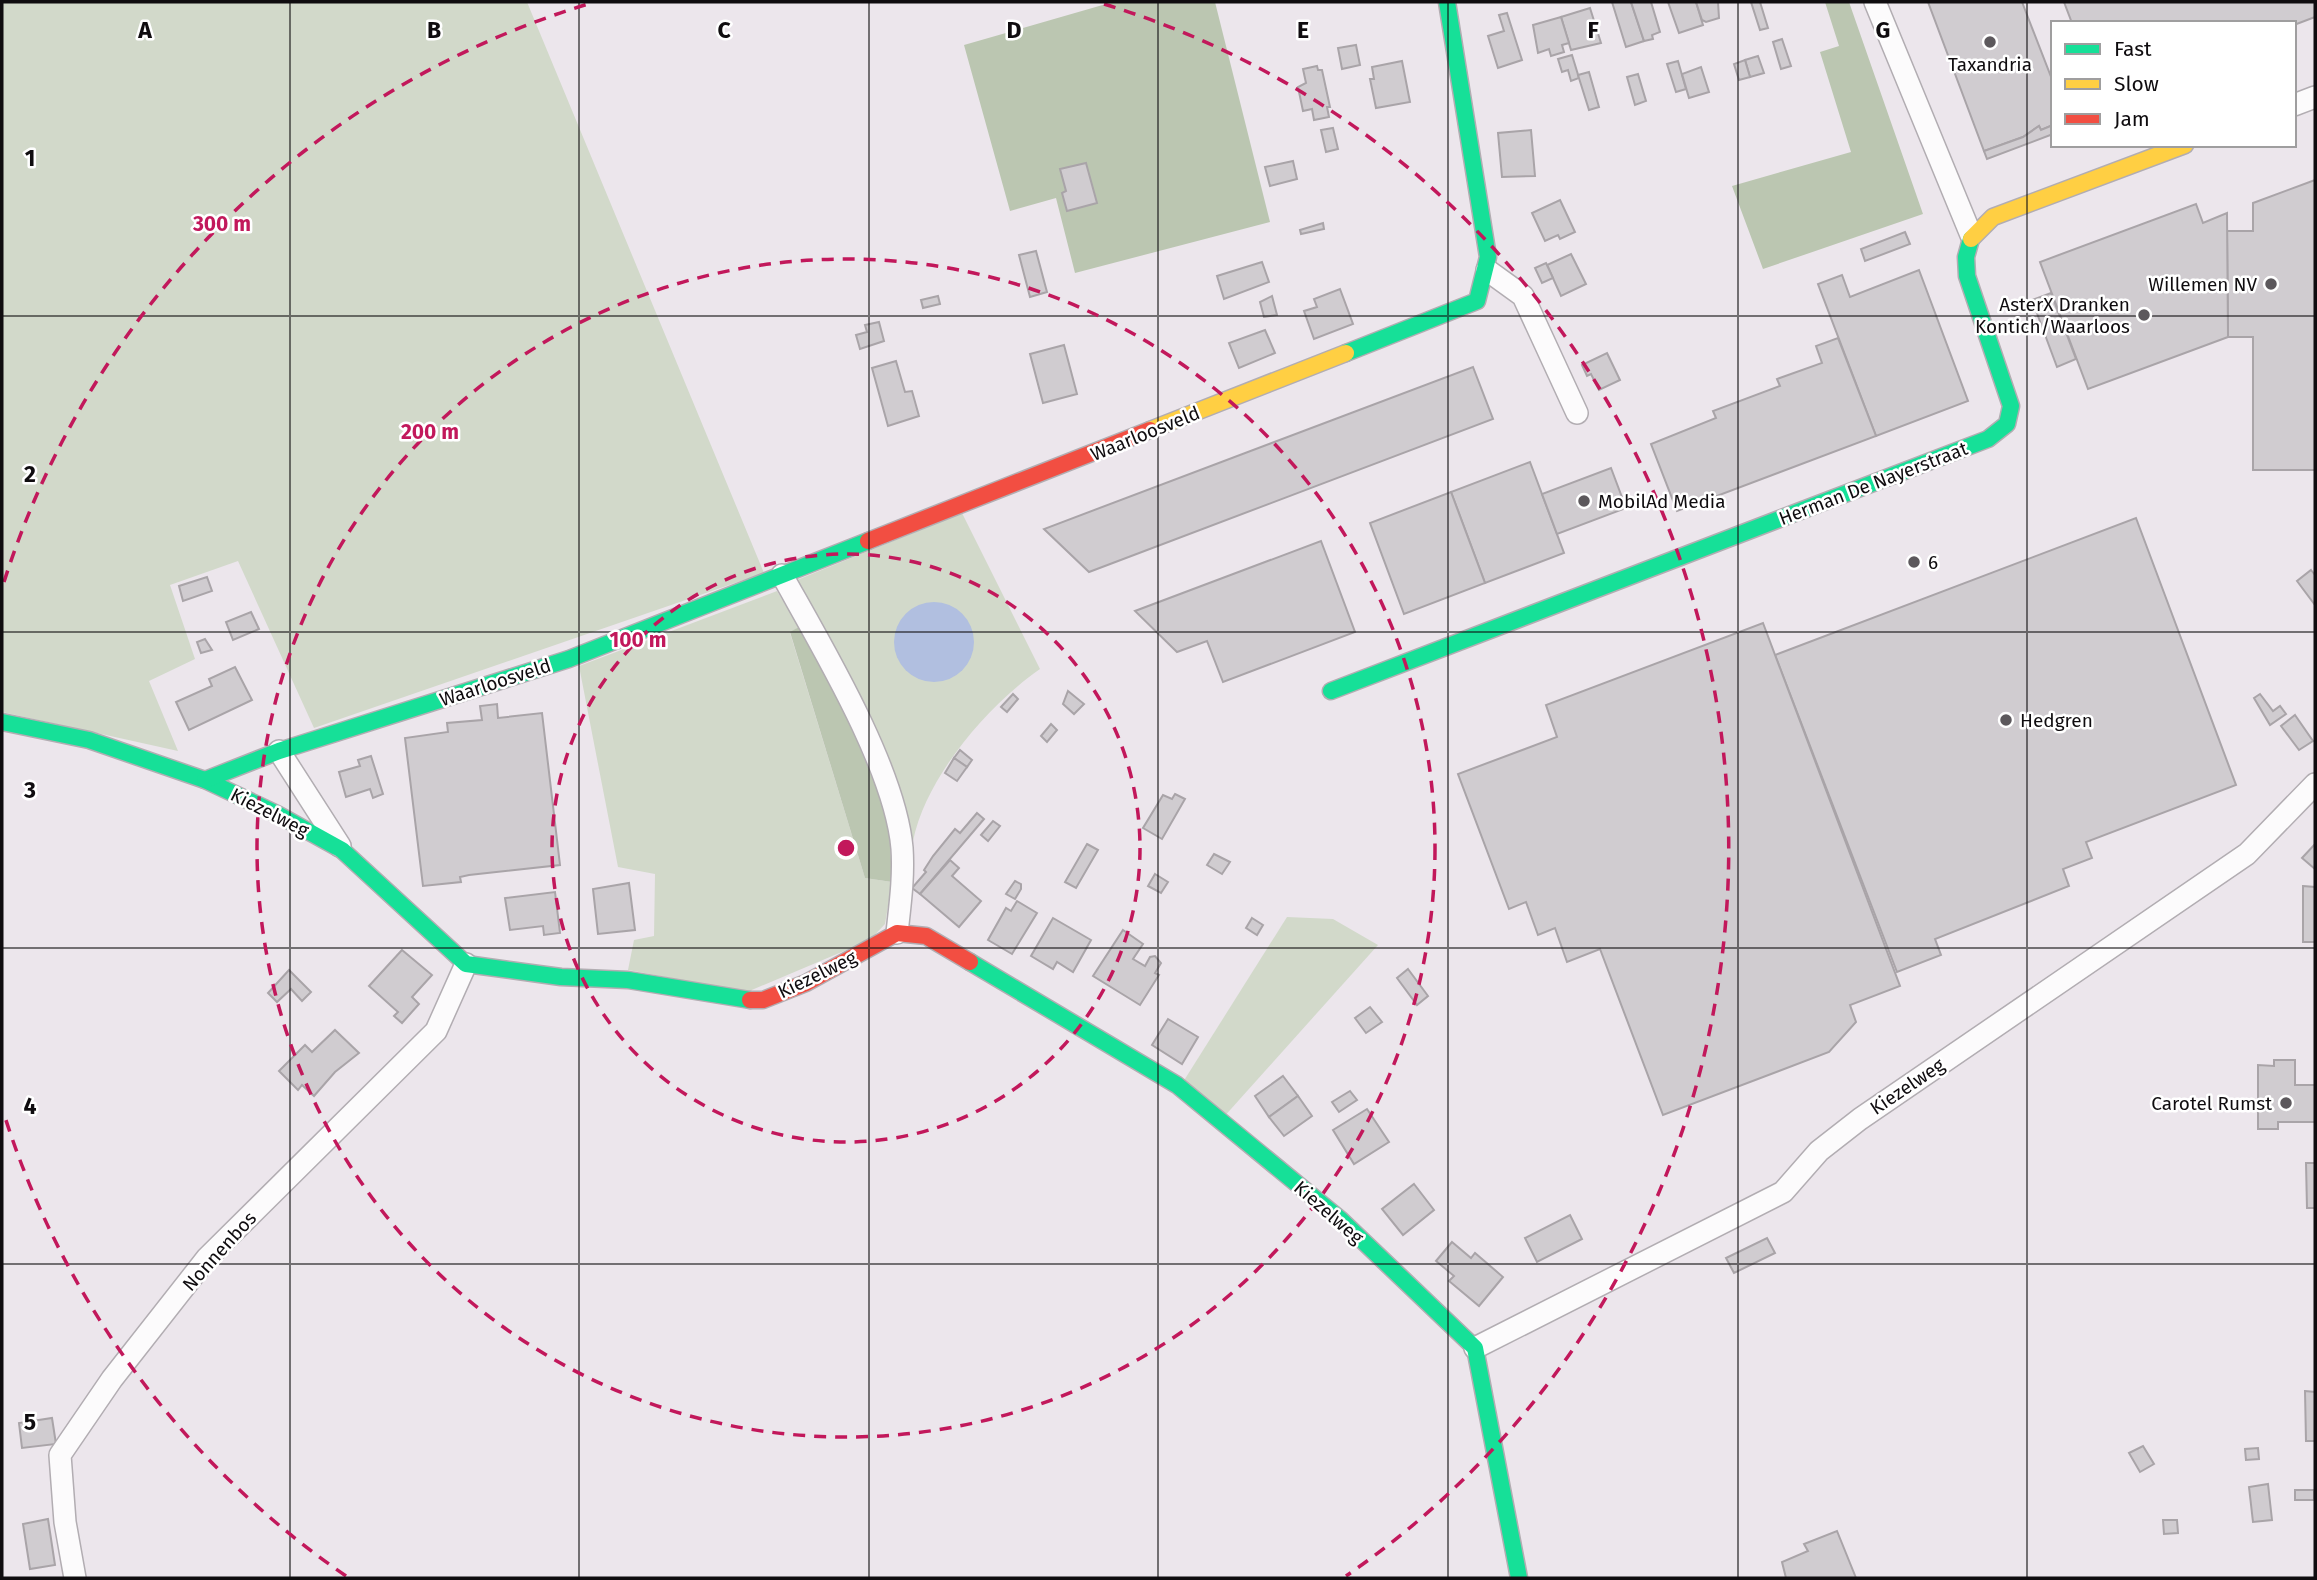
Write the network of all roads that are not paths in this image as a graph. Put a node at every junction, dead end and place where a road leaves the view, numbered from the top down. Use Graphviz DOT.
graph roads {
  1 [pos="1447,2"];
  2 [pos="1875,2"];
  3 [pos="2315,97"];
  4 [pos="2296,104"];
  5 [pos="2180,147"];
  6 [pos="1971,235"];
  7 [pos="1487,270"];
  8 [pos="1577,413"];
  9 [pos="782,576"];
  10 [pos="1331,691"];
  11 [pos="2,722"];
  12 [pos="279,751"];
  13 [pos="205,780"];
  14 [pos="2315,784"];
  15 [pos="342,850"];
  16 [pos="897,933"];
  17 [pos="466,964"];
  18 [pos="1475,1348"];
  19 [pos="75,1578"];
  20 [pos="1519,1578"];
  1 -- 7 [label="street, Waarloosveld"];
  2 -- 6 [label="street"];
  3 -- 4 [label="street"];
  5 -- 6 [label="street"];
  6 -- 10 [label="street, Herman De Nayerstraat"];
  7 -- 8 [label="street"];
  7 -- 9 [label="street, Waarloosveld"];
  9 -- 12 [label="street, Waarloosveld"];
  9 -- 16 [label="street"];
  11 -- 13 [label="street, Kiezelweg"];
  12 -- 13 [label="street, Waarloosveld"];
  12 -- 15 [label="street"];
  13 -- 15 [label="street, Kiezelweg"];
  14 -- 18 [label="street, Kiezelweg"];
  15 -- 17 [label="street, Kiezelweg"];
  16 -- 17 [label="street, Kiezelweg"];
  16 -- 18 [label="street, Kiezelweg"];
  17 -- 19 [label="street, Nonnenbos"];
  18 -- 20 [label="street"];
}
